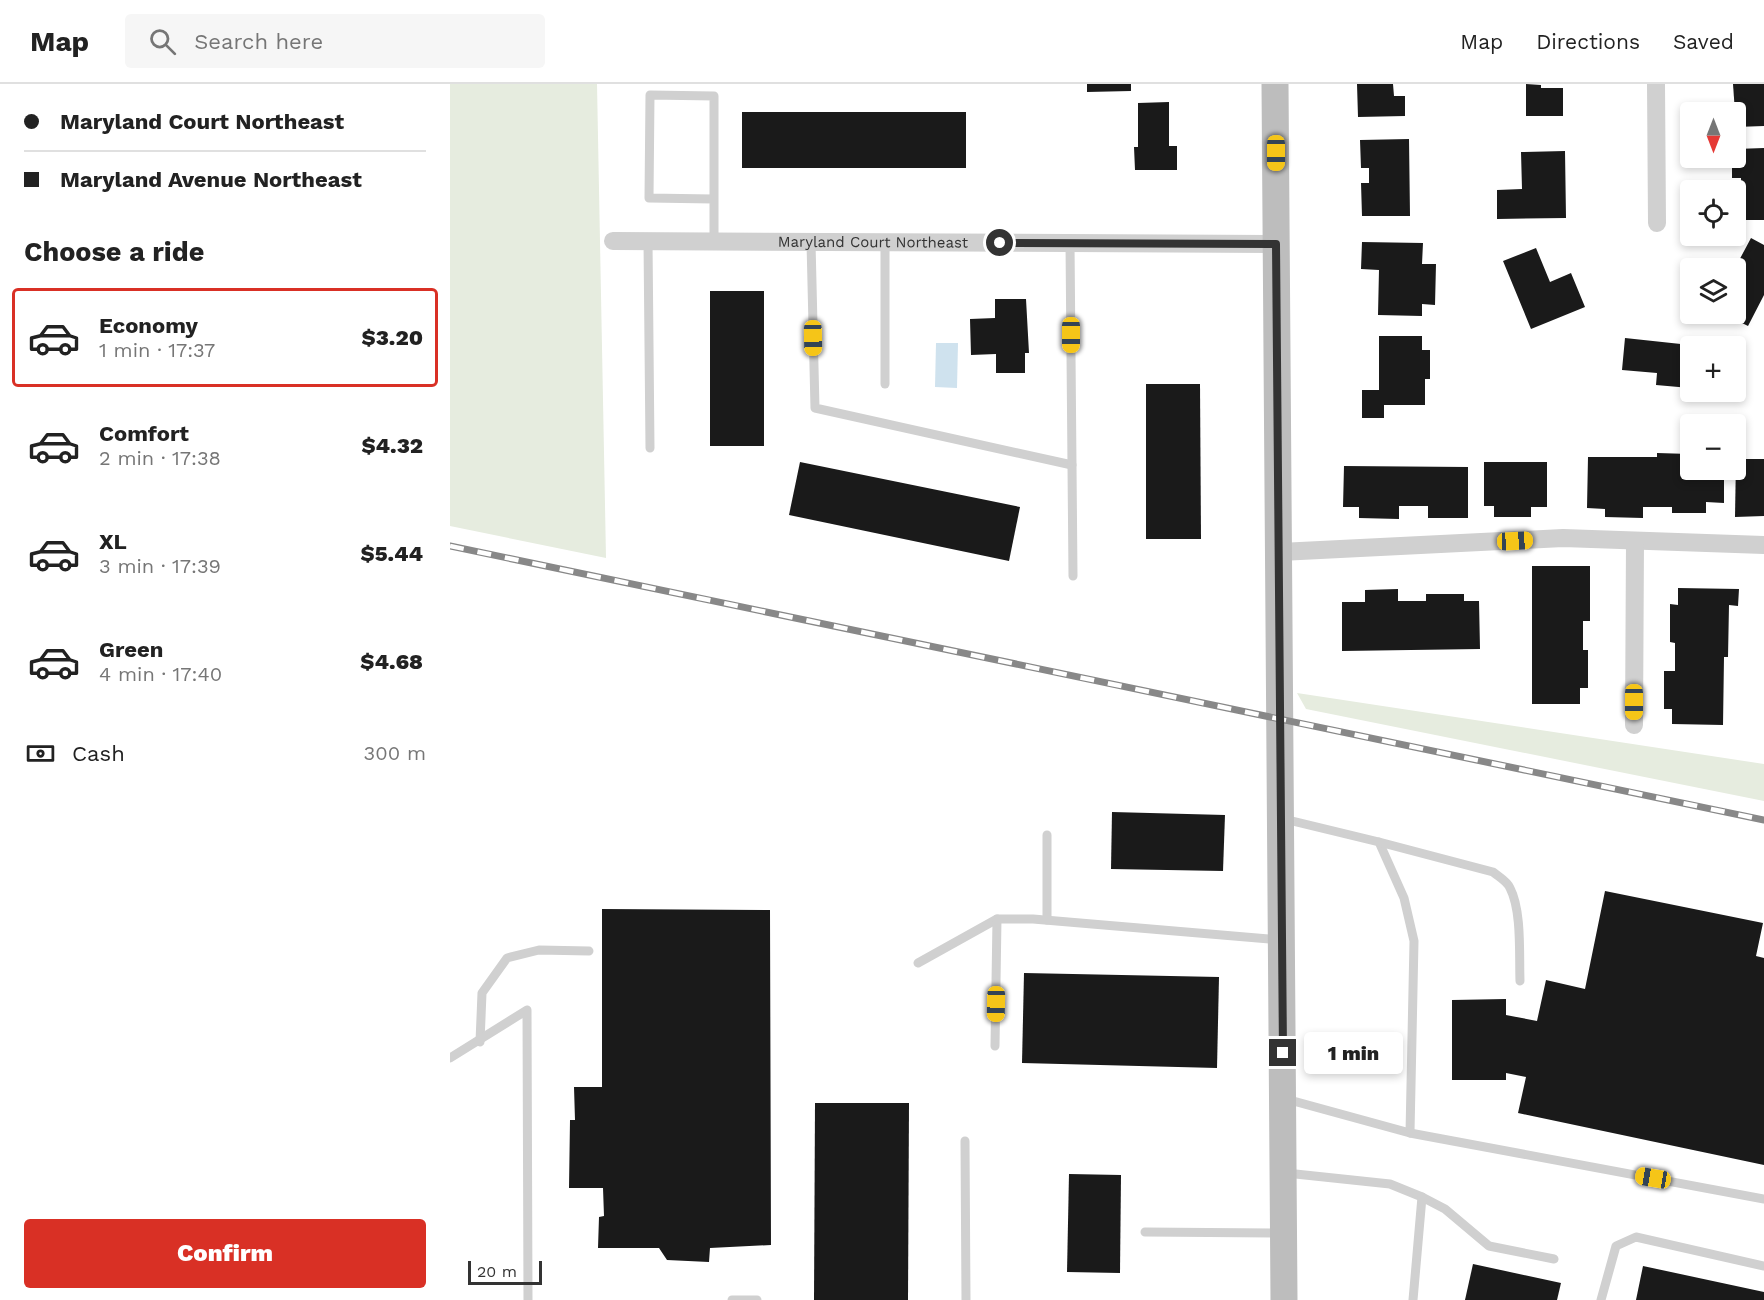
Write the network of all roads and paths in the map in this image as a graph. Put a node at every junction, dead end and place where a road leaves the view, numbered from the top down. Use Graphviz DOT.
graph roads {
  1 [pos="1275,84"];
  2 [pos="1656,84"];
  3 [pos="713,199"];
  4 [pos="1657,223"];
  5 [pos="613,241"];
  6 [pos="648,241"];
  7 [pos="714,241"];
  8 [pos="811,242"];
  9 [pos="885,242"];
  10 [pos="1070,243"];
  11 [pos="1276,244"];
  12 [pos="885,384"];
  13 [pos="650,448"];
  14 [pos="1072,465"];
  15 [pos="1635,541"];
  16 [pos="1764,545"];
  17 [pos="1280,552"];
  18 [pos="1073,576"];
  19 [pos="1634,724"];
  20 [pos="1282,819"];
  21 [pos="1047,835"];
  22 [pos="1379,842"];
  23 [pos="997,919"];
  24 [pos="1047,920"];
  25 [pos="1282,940"];
  26 [pos="589,951"];
  27 [pos="918,963"];
  28 [pos="1520,981"];
  29 [pos="480,1042"];
  30 [pos="995,1046"];
  31 [pos="450,1058"];
  32 [pos="1283,1098"];
  33 [pos="1410,1133"];
  34 [pos="965,1141"];
  35 [pos="1283,1172"];
  36 [pos="1422,1197"];
  37 [pos="1764,1199"];
  38 [pos="1145,1232"];
  39 [pos="1284,1233"];
  40 [pos="1554,1259"];
  41 [pos="1764,1266"];
  42 [pos="528,1300"];
  43 [pos="732,1300"];
  44 [pos="757,1300"];
  45 [pos="966,1300"];
  46 [pos="1284,1300"];
  47 [pos="1413,1300"];
  48 [pos="1601,1300"];
  1 -- 11 [label="street"];
  2 -- 4 [label="street"];
  3 -- 3 [label="lane"];
  3 -- 7 [label="lane"];
  5 -- 6 [label="street, Maryland Court Northeast"];
  6 -- 7 [label="street, Maryland Court Northeast"];
  6 -- 13 [label="lane"];
  7 -- 8 [label="street, Maryland Court Northeast"];
  8 -- 9 [label="street, Maryland Court Northeast"];
  8 -- 14 [label="lane"];
  9 -- 10 [label="street, Maryland Court Northeast"];
  9 -- 12 [label="lane"];
  10 -- 11 [label="street, Maryland Court Northeast"];
  10 -- 14 [label="lane"];
  11 -- 17 [label="street"];
  14 -- 18 [label="lane"];
  15 -- 16 [label="street"];
  15 -- 17 [label="street"];
  15 -- 19 [label="street"];
  17 -- 20 [label="street"];
  20 -- 22 [label="lane"];
  20 -- 25 [label="street"];
  21 -- 24 [label="lane"];
  22 -- 28 [label="lane"];
  22 -- 33 [label="lane"];
  23 -- 24 [label="lane"];
  23 -- 27 [label="lane"];
  23 -- 30 [label="lane"];
  24 -- 25 [label="lane"];
  25 -- 32 [label="street"];
  26 -- 29 [label="lane"];
  29 -- 31 [label="lane"];
  29 -- 42 [label="lane"];
  32 -- 33 [label="lane"];
  32 -- 35 [label="street"];
  33 -- 37 [label="lane"];
  34 -- 45 [label="lane"];
  35 -- 36 [label="lane"];
  35 -- 39 [label="street"];
  36 -- 40 [label="lane"];
  36 -- 47 [label="lane"];
  38 -- 39 [label="lane"];
  39 -- 46 [label="street"];
  41 -- 48 [label="lane"];
  43 -- 44 [label="lane"];
}
